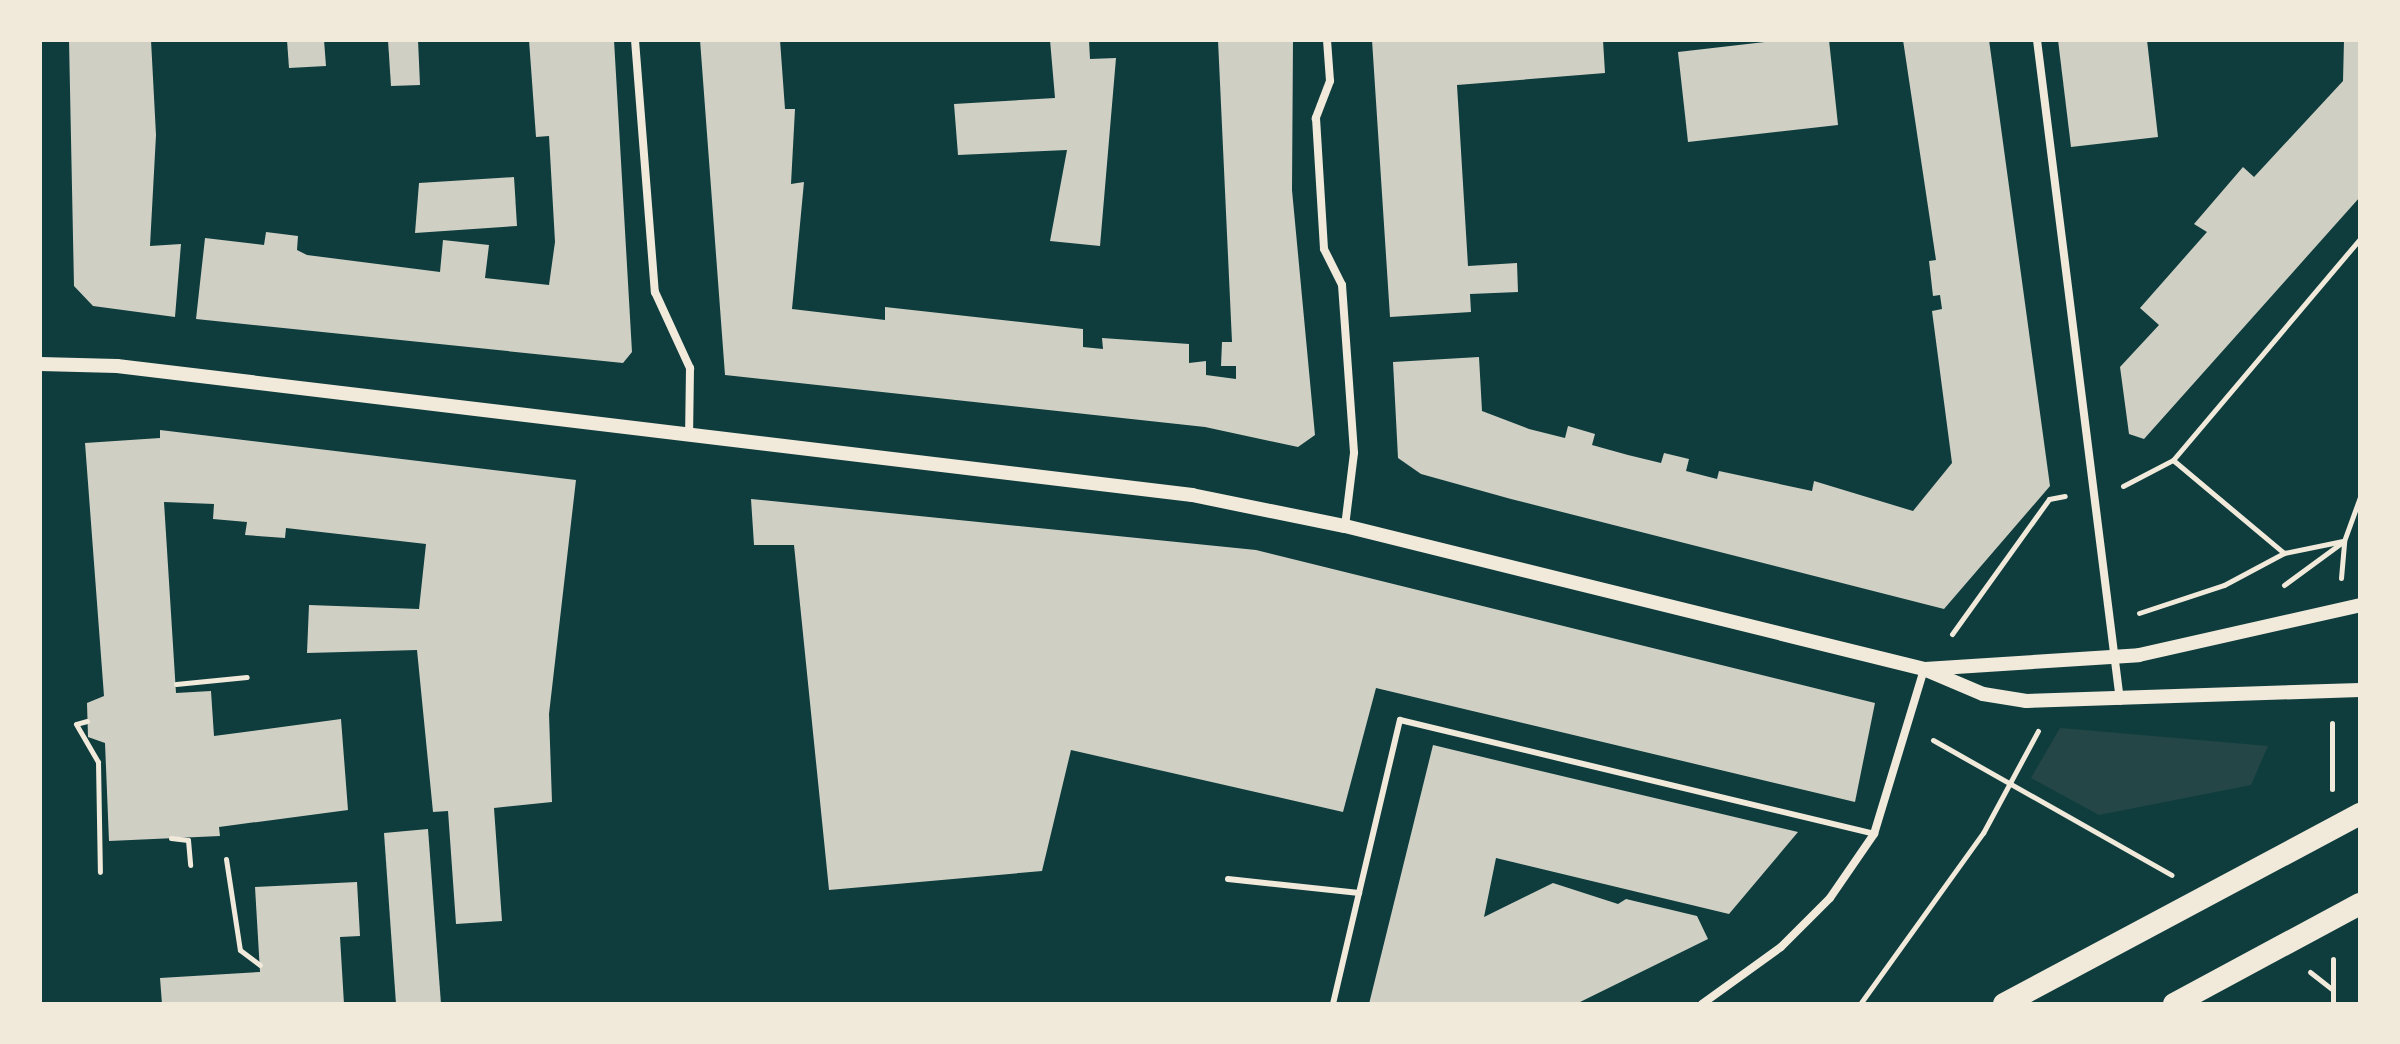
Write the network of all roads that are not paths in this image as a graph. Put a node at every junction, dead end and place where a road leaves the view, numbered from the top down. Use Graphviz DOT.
graph roads {
  1 [pos="635,40"];
  2 [pos="1327,40"];
  3 [pos="2037,40"];
  4 [pos="40,364"];
  5 [pos="689,437"];
  6 [pos="1345,526"];
  7 [pos="2360,605"];
  8 [pos="2116,655"];
  9 [pos="1924,669"];
  10 [pos="2360,690"];
  11 [pos="2120,701"];
  12 [pos="2360,814"];
  13 [pos="1874,834"];
  14 [pos="1228,879"];
  15 [pos="1359,893"];
  16 [pos="2360,904"];
  17 [pos="1333,1004"];
  18 [pos="1702,1004"];
  19 [pos="2004,1004"];
  20 [pos="2174,1004"];
  1 -- 5 [label="street"];
  2 -- 6 [label="street"];
  3 -- 8 [label="street"];
  4 -- 5 [label="street"];
  5 -- 6 [label="street"];
  6 -- 9 [label="street"];
  7 -- 8 [label="street"];
  8 -- 9 [label="street"];
  8 -- 11 [label="street"];
  9 -- 11 [label="street"];
  9 -- 13 [label="street"];
  10 -- 11 [label="street"];
  12 -- 19 [label="highway"];
  13 -- 15 [label="lane"];
  13 -- 18 [label="street"];
  14 -- 15 [label="lane"];
  15 -- 17 [label="lane"];
  16 -- 20 [label="highway"];
}
